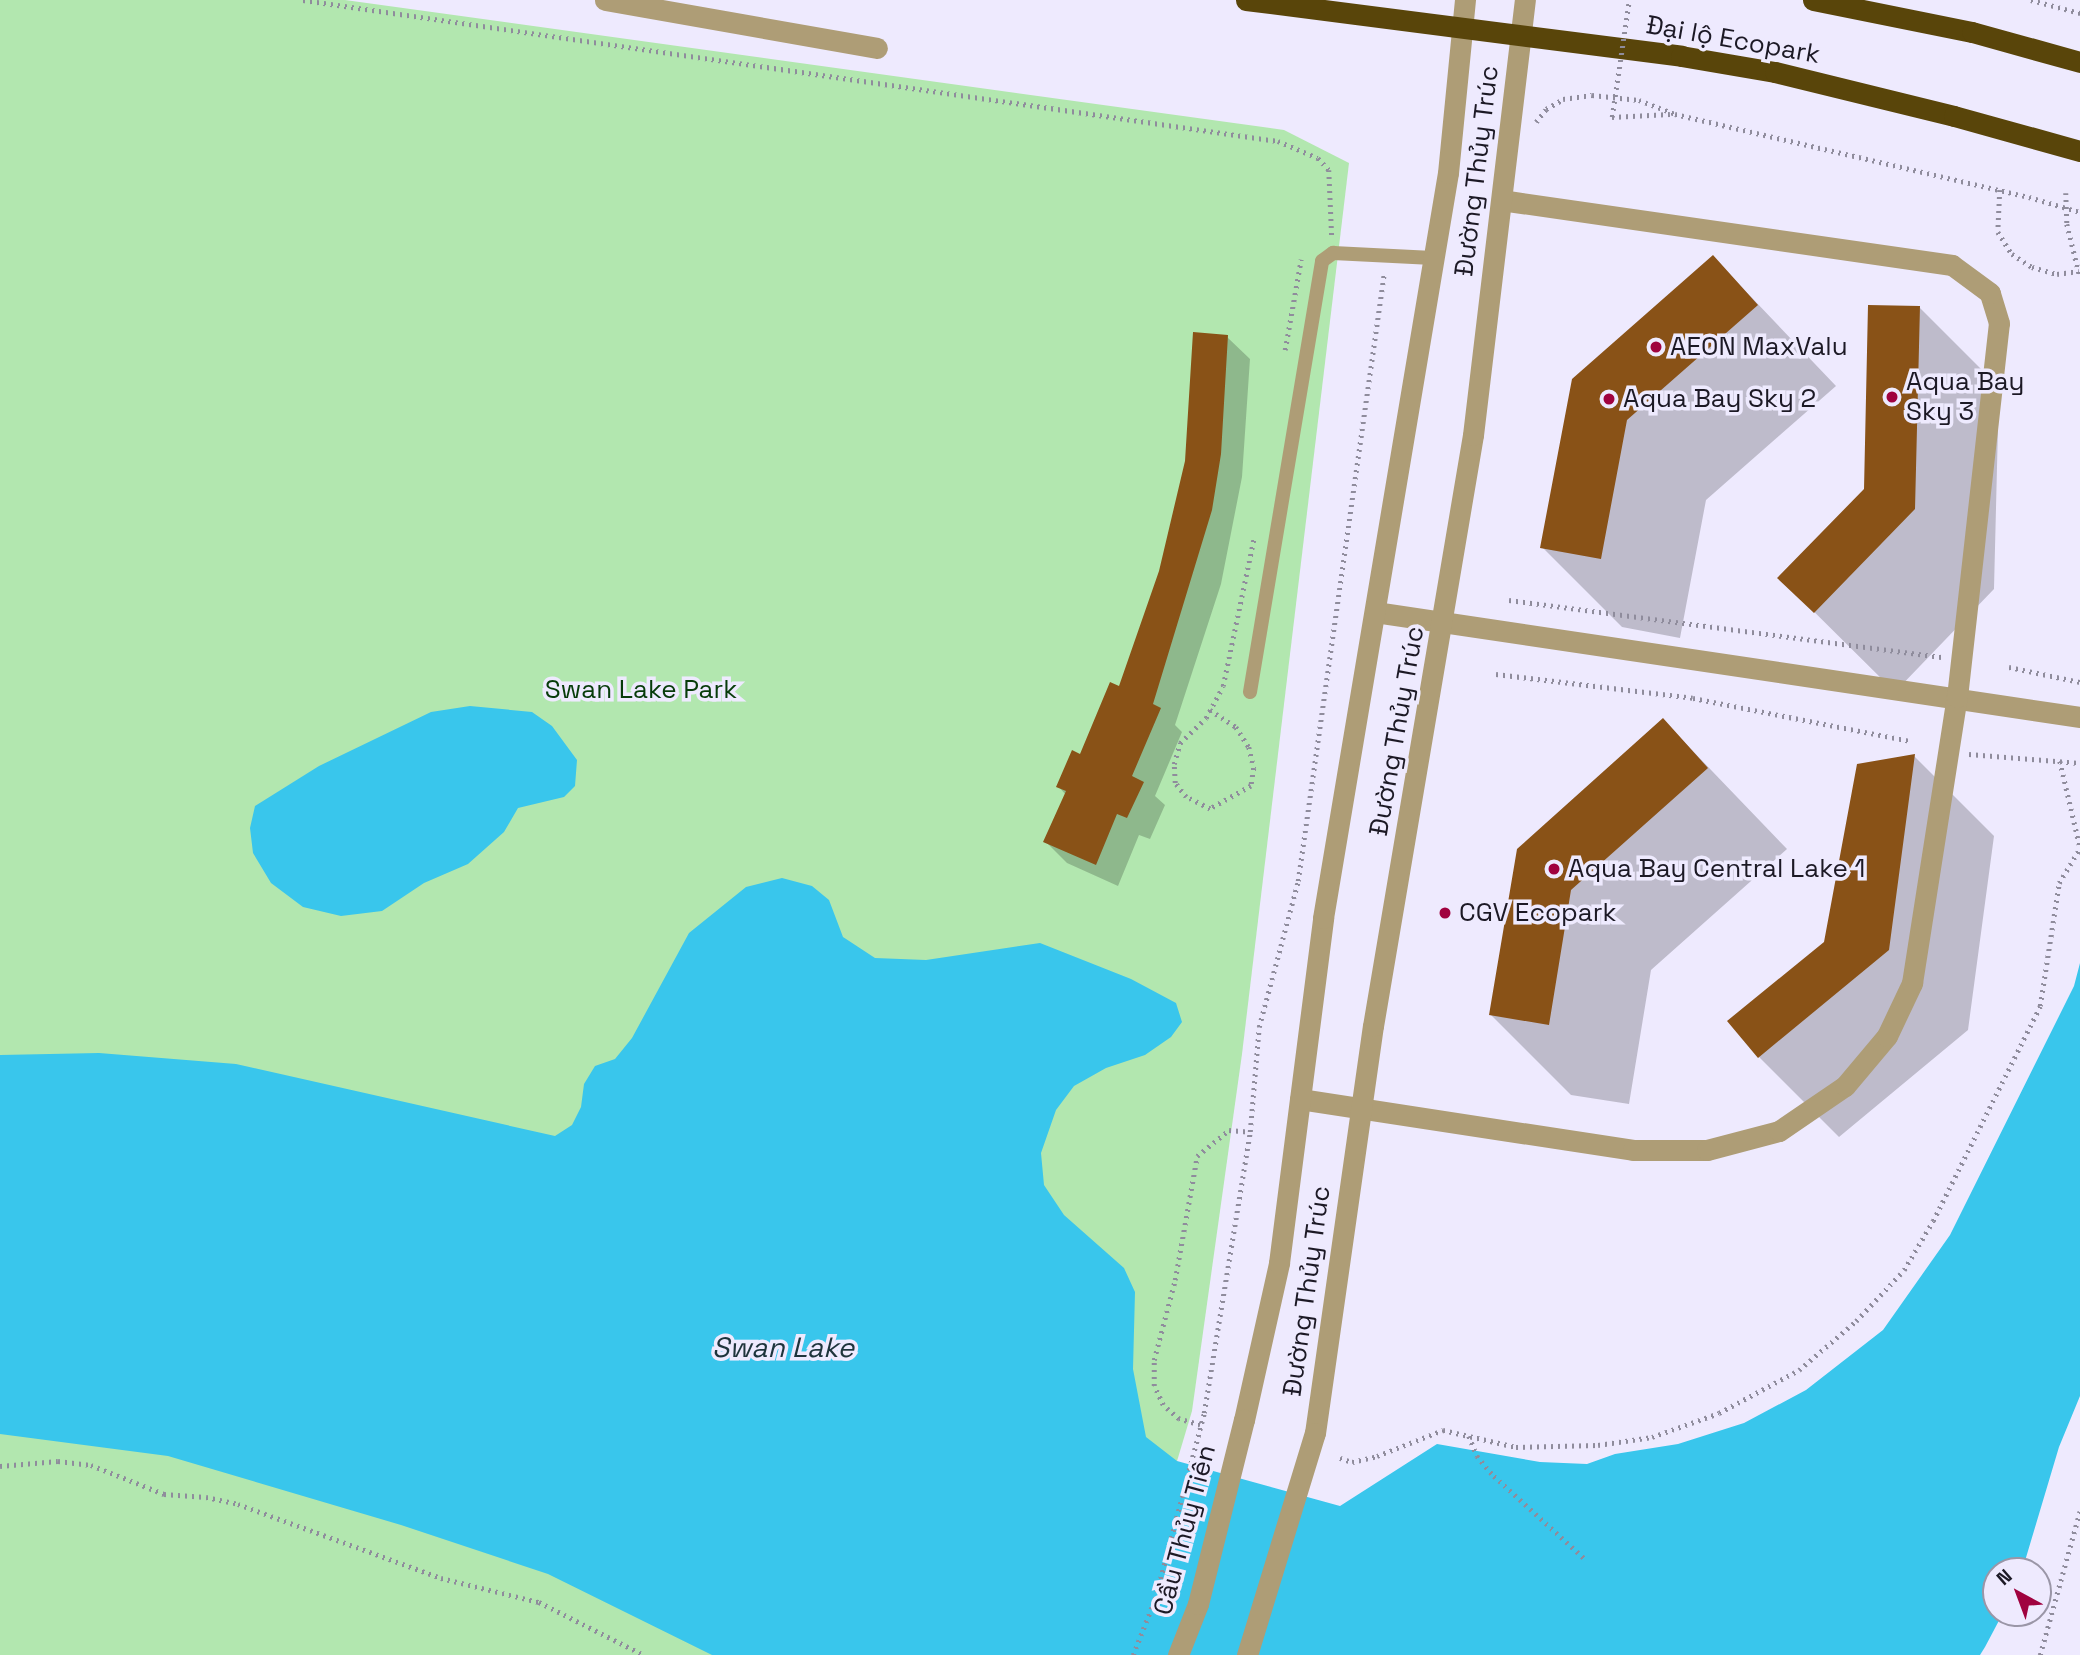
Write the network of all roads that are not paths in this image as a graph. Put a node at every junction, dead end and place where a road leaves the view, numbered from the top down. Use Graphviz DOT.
graph roads {
  1 [pos="605,0"];
  2 [pos="1246,0"];
  3 [pos="1465,0"];
  4 [pos="1525,0"];
  5 [pos="1813,0"];
  6 [pos="1461,31"];
  7 [pos="1521,36"];
  8 [pos="877,48"];
  9 [pos="2080,62"];
  10 [pos="2080,151"];
  11 [pos="1503,200"];
  12 [pos="1433,258"];
  13 [pos="1375,612"];
  14 [pos="1445,621"];
  15 [pos="1250,692"];
  16 [pos="1957,697"];
  17 [pos="2080,717"];
  18 [pos="1300,1099"];
  19 [pos="1361,1111"];
  20 [pos="1244,1420"];
  21 [pos="1178,1655"];
  22 [pos="1247,1655"];
  1 -- 8 [label="street"];
  2 -- 6 [label="highway, Đại lộ Ecopark"];
  3 -- 6 [label="street, Đường Thủy Trúc"];
  4 -- 7 [label="street, Đường Thủy Trúc"];
  5 -- 9 [label="highway, Đại lộ Ecopark, bridge"];
  6 -- 7 [label="highway, Đại lộ Ecopark"];
  6 -- 12 [label="street, Đường Thủy Trúc"];
  7 -- 10 [label="highway, Đại lộ Ecopark, bridge"];
  7 -- 11 [label="street, Đường Thủy Trúc"];
  11 -- 14 [label="street, Đường Thủy Trúc"];
  11 -- 16 [label="street"];
  12 -- 13 [label="street, Đường Thủy Trúc"];
  12 -- 15 [label="lane"];
  13 -- 14 [label="street"];
  13 -- 18 [label="street, Đường Thủy Trúc"];
  14 -- 16 [label="street"];
  14 -- 19 [label="street, Đường Thủy Trúc"];
  16 -- 17 [label="street"];
  16 -- 19 [label="street"];
  18 -- 19 [label="street"];
  18 -- 20 [label="street, Đường Thủy Trúc"];
  19 -- 22 [label="street, Đường Thủy Trúc, bridge"];
  20 -- 21 [label="street, Cầu Thủy Tiên, bridge"];
}
